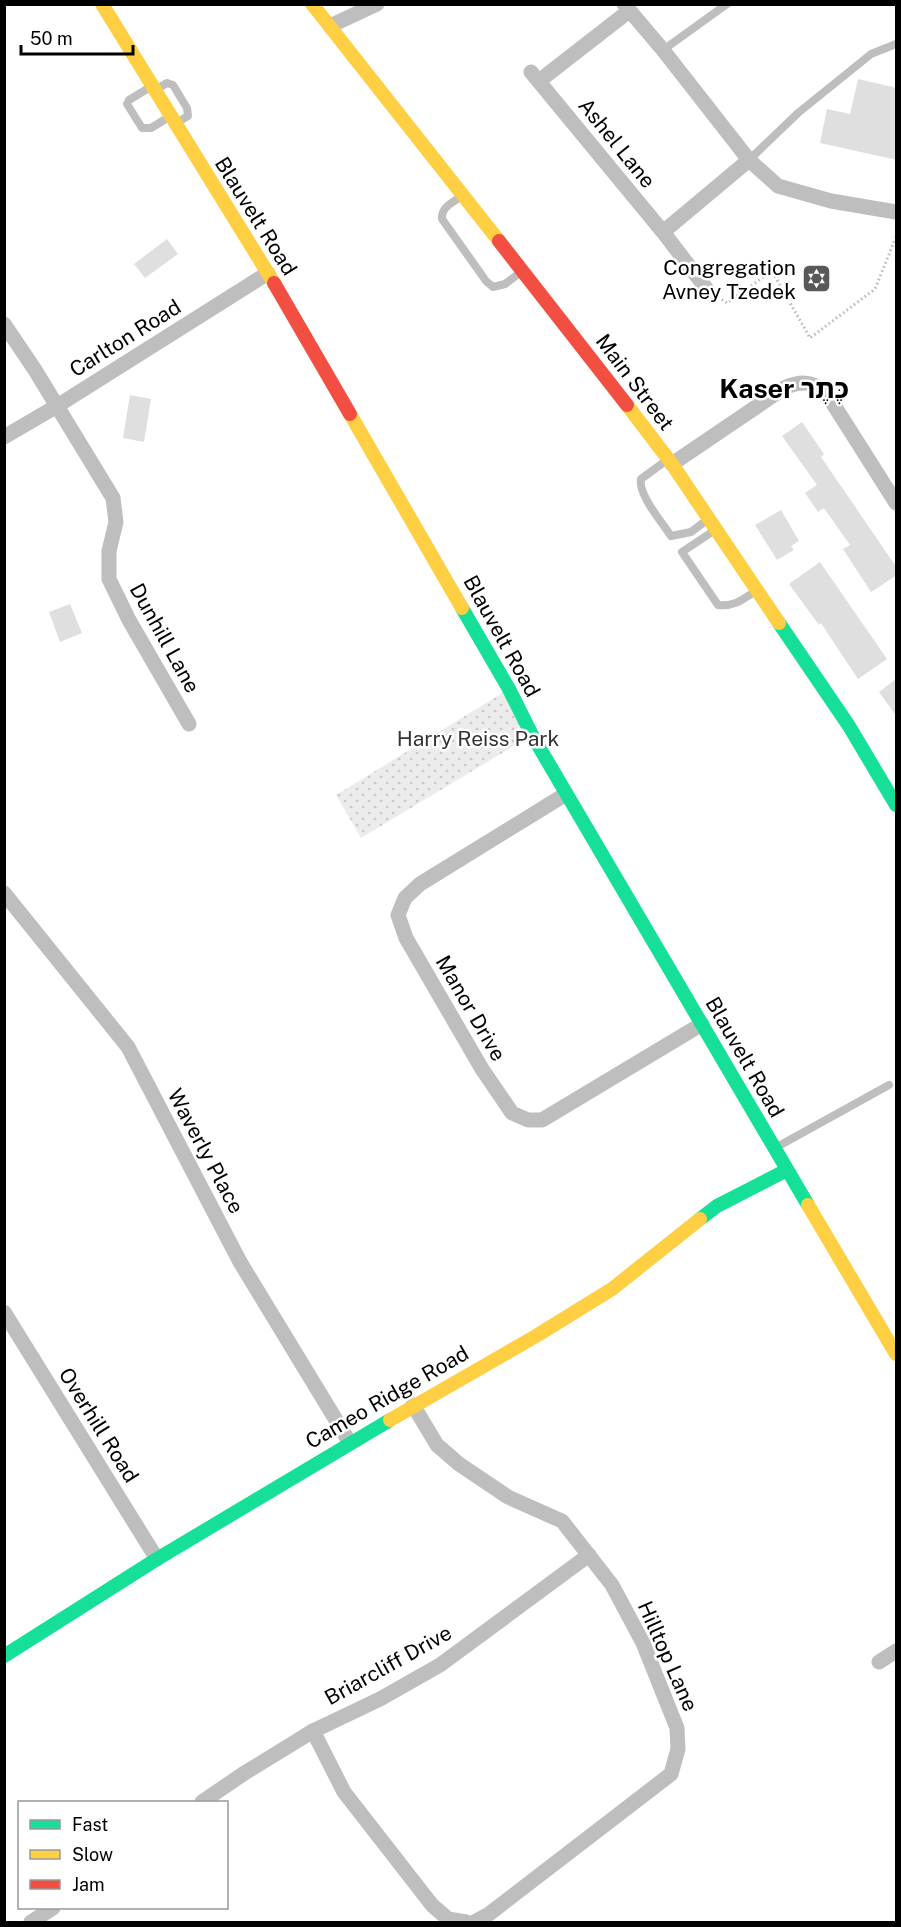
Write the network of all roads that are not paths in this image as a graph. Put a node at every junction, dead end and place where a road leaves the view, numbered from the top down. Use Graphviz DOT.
graph roads {
  1 [pos="102,4"];
  2 [pos="312,4"];
  3 [pos="377,4"];
  4 [pos="727,4"];
  5 [pos="627,8"];
  6 [pos="330,26"];
  7 [pos="897,44"];
  8 [pos="663,50"];
  9 [pos="153,88"];
  10 [pos="172,120"];
  11 [pos="749,160"];
  12 [pos="463,195"];
  13 [pos="897,212"];
  14 [pos="663,232"];
  15 [pos="522,271"];
  16 [pos="268,273"];
  17 [pos="706,288"];
  18 [pos="4,324"];
  19 [pos="57,406"];
  20 [pos="4,437"];
  21 [pos="670,462"];
  22 [pos="897,503"];
  23 [pos="712,524"];
  24 [pos="757,590"];
  25 [pos="189,724"];
  26 [pos="566,794"];
  27 [pos="897,805"];
  28 [pos="4,893"];
  29 [pos="702,1024"];
  30 [pos="889,1085"];
  31 [pos="774,1148"];
  32 [pos="786,1170"];
  33 [pos="4,1312"];
  34 [pos="897,1354"];
  35 [pos="413,1405"];
  36 [pos="350,1443"];
  37 [pos="589,1555"];
  38 [pos="157,1559"];
  39 [pos="897,1651"];
  40 [pos="4,1656"];
  41 [pos="879,1662"];
  42 [pos="313,1731"];
  43 [pos="205,1801"];
  44 [pos="52,1909"];
  45 [pos="31,1923"];
  46 [pos="466,1923"];
  47 [pos="474,1923"];
  1 -- 9 [label="street, Blauvelt Road"];
  2 -- 6 [label="street, Main Street"];
  3 -- 6 [label="street"];
  4 -- 8 [label="lane"];
  5 -- 8 [label="street, Ashel Lane"];
  5 -- 14 [label="street, Ashel Lane"];
  6 -- 12 [label="street, Main Street"];
  7 -- 11 [label="lane"];
  8 -- 11 [label="street, Ashel Lane"];
  9 -- 10 [label="street, Blauvelt Road"];
  9 -- 10 [label="lane"];
  10 -- 16 [label="street, Blauvelt Road"];
  11 -- 13 [label="street, Ashel Lane"];
  11 -- 14 [label="street"];
  12 -- 15 [label="street, Main Street"];
  12 -- 15 [label="lane"];
  14 -- 17 [label="street, Ashel Lane"];
  15 -- 21 [label="street, Main Street"];
  16 -- 19 [label="street, Carlton Road"];
  16 -- 26 [label="street, Blauvelt Road"];
  18 -- 19 [label="street, Dunhill Lane"];
  19 -- 20 [label="street, Carlton Road"];
  19 -- 25 [label="street, Dunhill Lane"];
  21 -- 22 [label="street"];
  21 -- 23 [label="street, Main Street"];
  21 -- 23 [label="lane"];
  23 -- 24 [label="street, Main Street"];
  23 -- 24 [label="lane"];
  24 -- 27 [label="street, Main Street"];
  26 -- 29 [label="street, Blauvelt Road"];
  26 -- 29 [label="street, Manor Drive"];
  28 -- 36 [label="street, Waverly Place"];
  29 -- 31 [label="street, Blauvelt Road"];
  30 -- 31 [label="lane"];
  31 -- 32 [label="street, Blauvelt Road"];
  32 -- 34 [label="street, Blauvelt Road"];
  32 -- 35 [label="street, Cameo Ridge Road"];
  33 -- 38 [label="street, Overhill Road"];
  35 -- 36 [label="street, Cameo Ridge Road"];
  35 -- 37 [label="street, Hilltop Lane"];
  36 -- 38 [label="street, Cameo Ridge Road"];
  37 -- 42 [label="street, Briarcliff Drive"];
  37 -- 47 [label="street, Hilltop Lane"];
  38 -- 40 [label="street, Cameo Ridge Road"];
  39 -- 41 [label="street"];
  42 -- 43 [label="street, Briarcliff Drive"];
  42 -- 46 [label="street"];
  44 -- 45 [label="street"];
}
